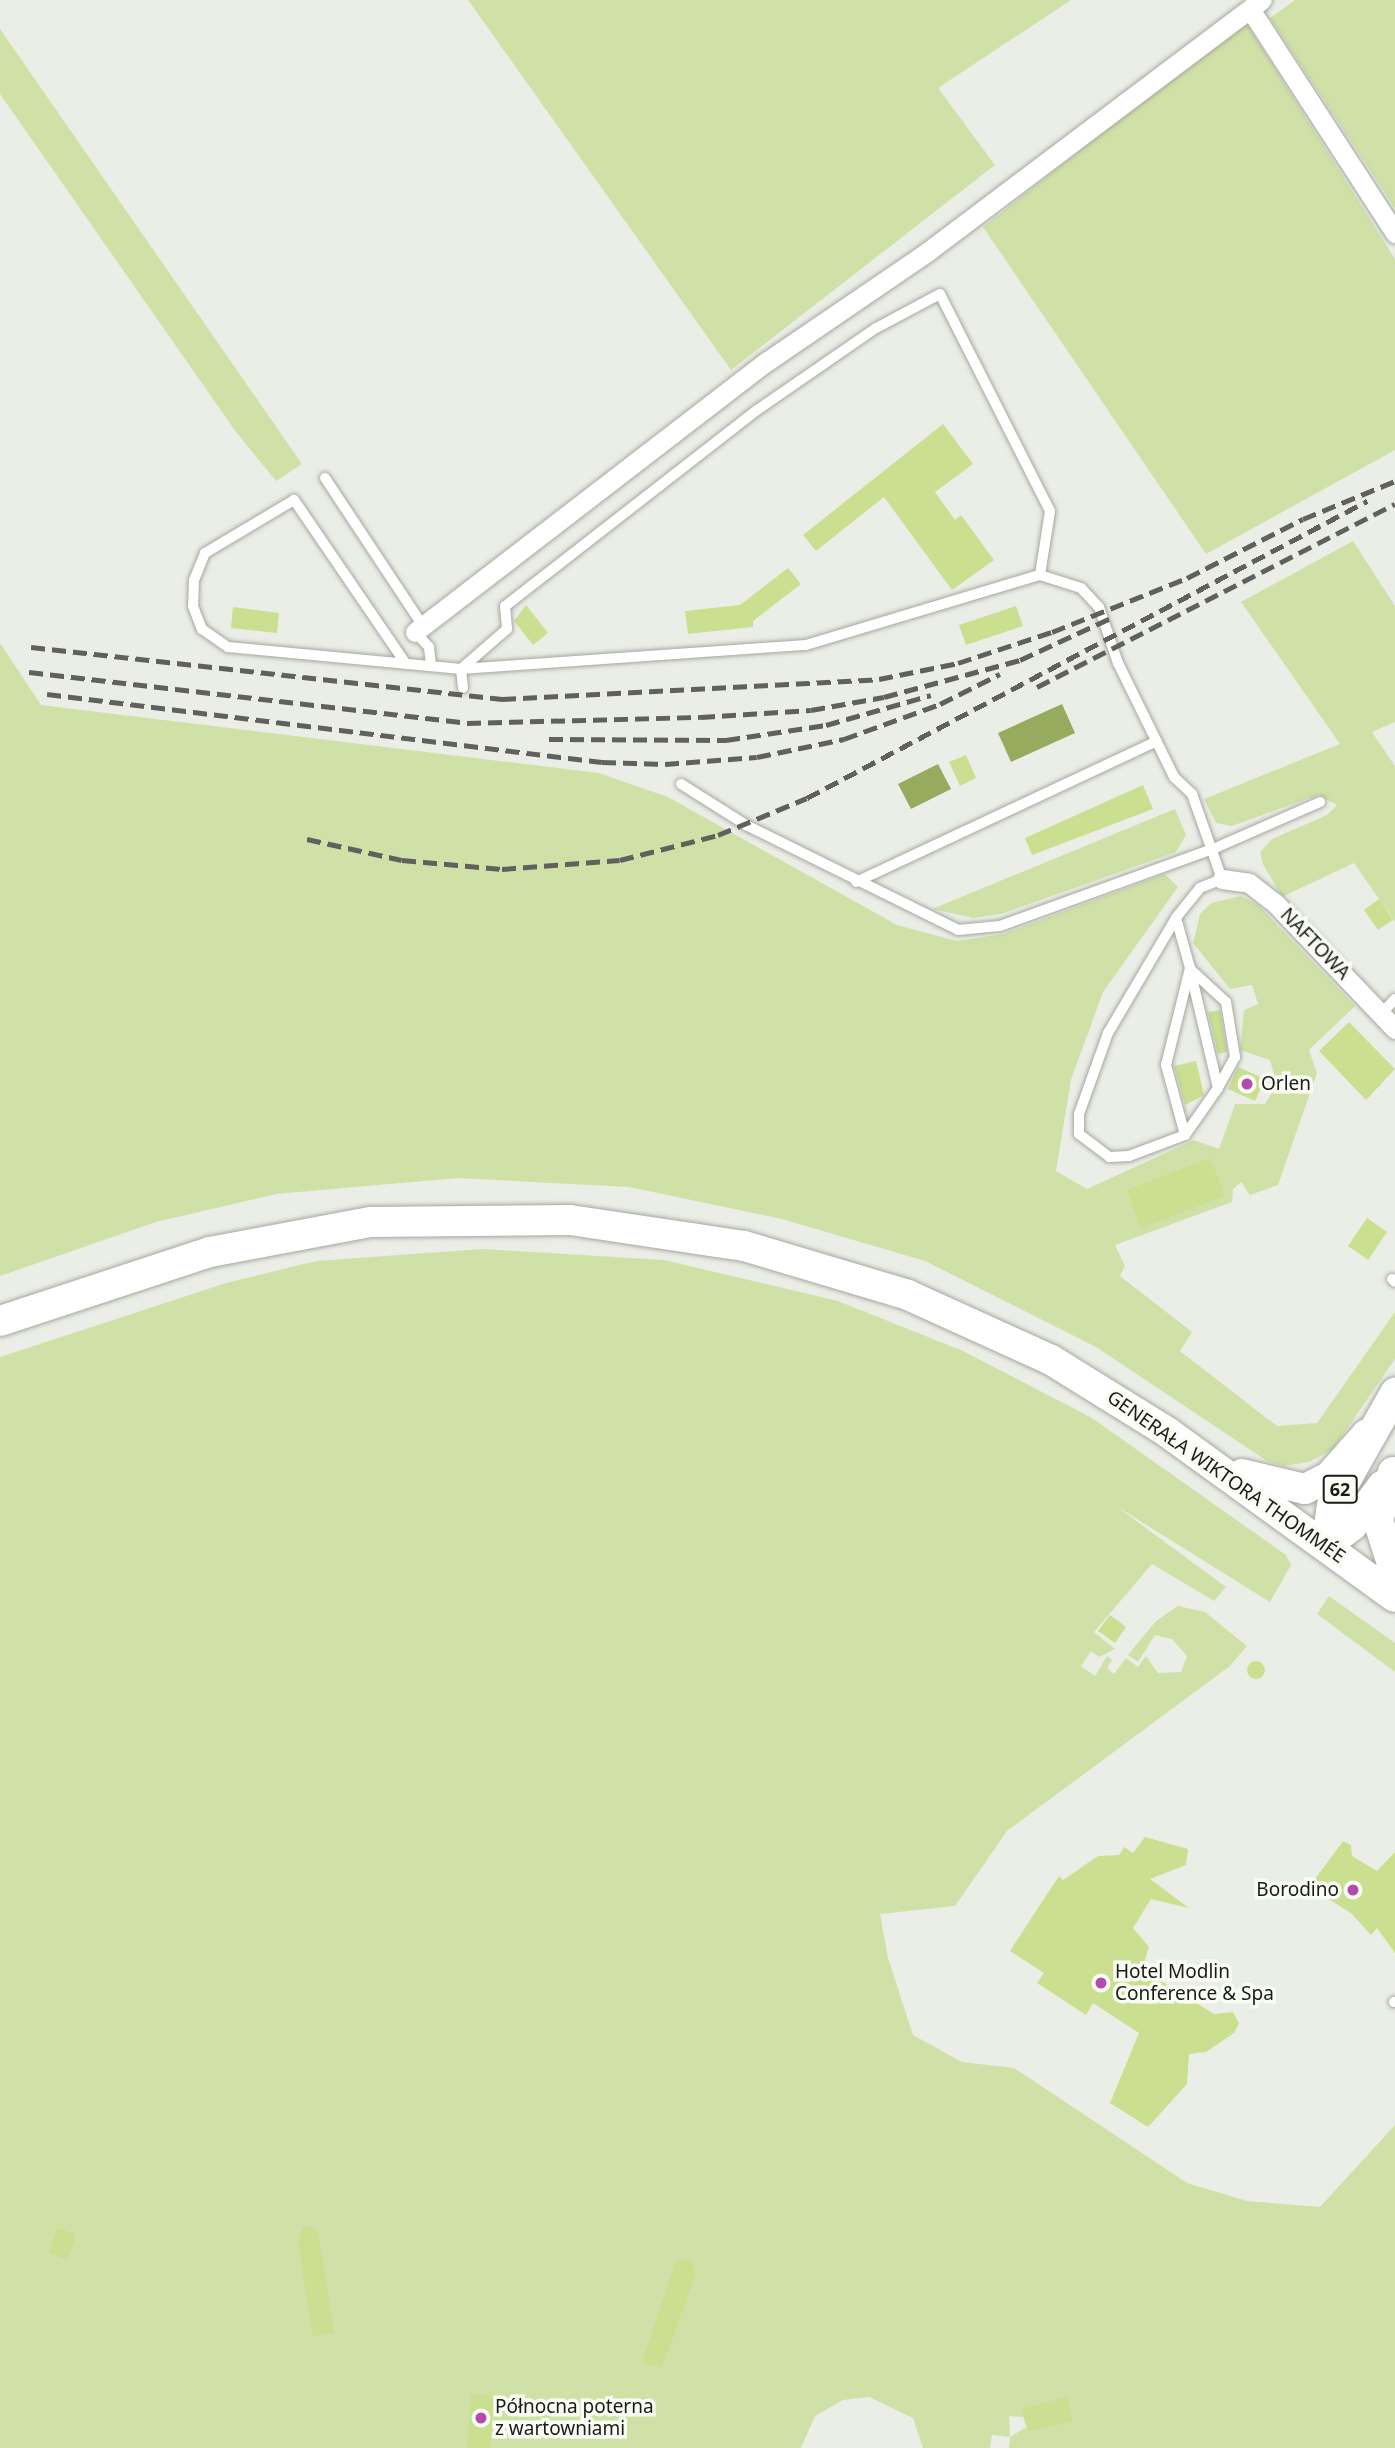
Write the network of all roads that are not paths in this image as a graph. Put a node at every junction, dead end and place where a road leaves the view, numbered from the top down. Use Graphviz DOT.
graph roads {
  1 [pos="1256,5"];
  2 [pos="1395,233"];
  3 [pos="325,478"];
  4 [pos="1040,575"];
  5 [pos="419,629"];
  6 [pos="406,663"];
  7 [pos="430,666"];
  8 [pos="461,669"];
  9 [pos="463,688"];
  10 [pos="1157,741"];
  11 [pos="681,784"];
  12 [pos="1320,802"];
  13 [pos="1213,849"];
  14 [pos="1222,878"];
  15 [pos="856,882"];
  16 [pos="1176,918"];
  17 [pos="1190,968"];
  18 [pos="1388,1007"];
  19 [pos="1395,1029"];
  20 [pos="1217,1088"];
  21 [pos="1185,1135"];
  22 [pos="0,1321"];
  23 [pos="1395,1393"];
  24 [pos="1367,1434"];
  25 [pos="1218,1466"];
  26 [pos="1394,1470"];
  27 [pos="1326,1546"];
  28 [pos="1395,1573"];
  29 [pos="1395,1597"];
  1 -- 2 [label="street"];
  1 -- 5 [label="street"];
  3 -- 5 [label="lane"];
  4 -- 8 [label="lane"];
  4 -- 8 [label="lane"];
  4 -- 10 [label="lane"];
  5 -- 7 [label="lane"];
  6 -- 6 [label="lane"];
  6 -- 7 [label="lane"];
  7 -- 8 [label="lane"];
  8 -- 9 [label="lane"];
  10 -- 13 [label="lane"];
  10 -- 15 [label="lane"];
  11 -- 15 [label="lane"];
  12 -- 13 [label="lane"];
  13 -- 14 [label="lane"];
  13 -- 15 [label="lane"];
  14 -- 16 [label="lane"];
  14 -- 18 [label="street, NAFTOWA"];
  16 -- 17 [label="lane"];
  16 -- 21 [label="lane"];
  17 -- 20 [label="lane"];
  17 -- 20 [label="lane"];
  17 -- 21 [label="lane"];
  18 -- 19 [label="street, NAFTOWA"];
  20 -- 21 [label="lane"];
  22 -- 25 [label="main road, GENERAŁA WIKTORA THOMMÉE"];
  23 -- 24 [label="main road, 62"];
  24 -- 25 [label="main road"];
  24 -- 27 [label="main road, 62"];
  25 -- 27 [label="main road, GENERAŁA WIKTORA THOMMÉE"];
  26 -- 27 [label="main road"];
  26 -- 28 [label="main road, 62"];
  27 -- 29 [label="main road, GENERAŁA WIKTORA THOMMÉE"];
}
